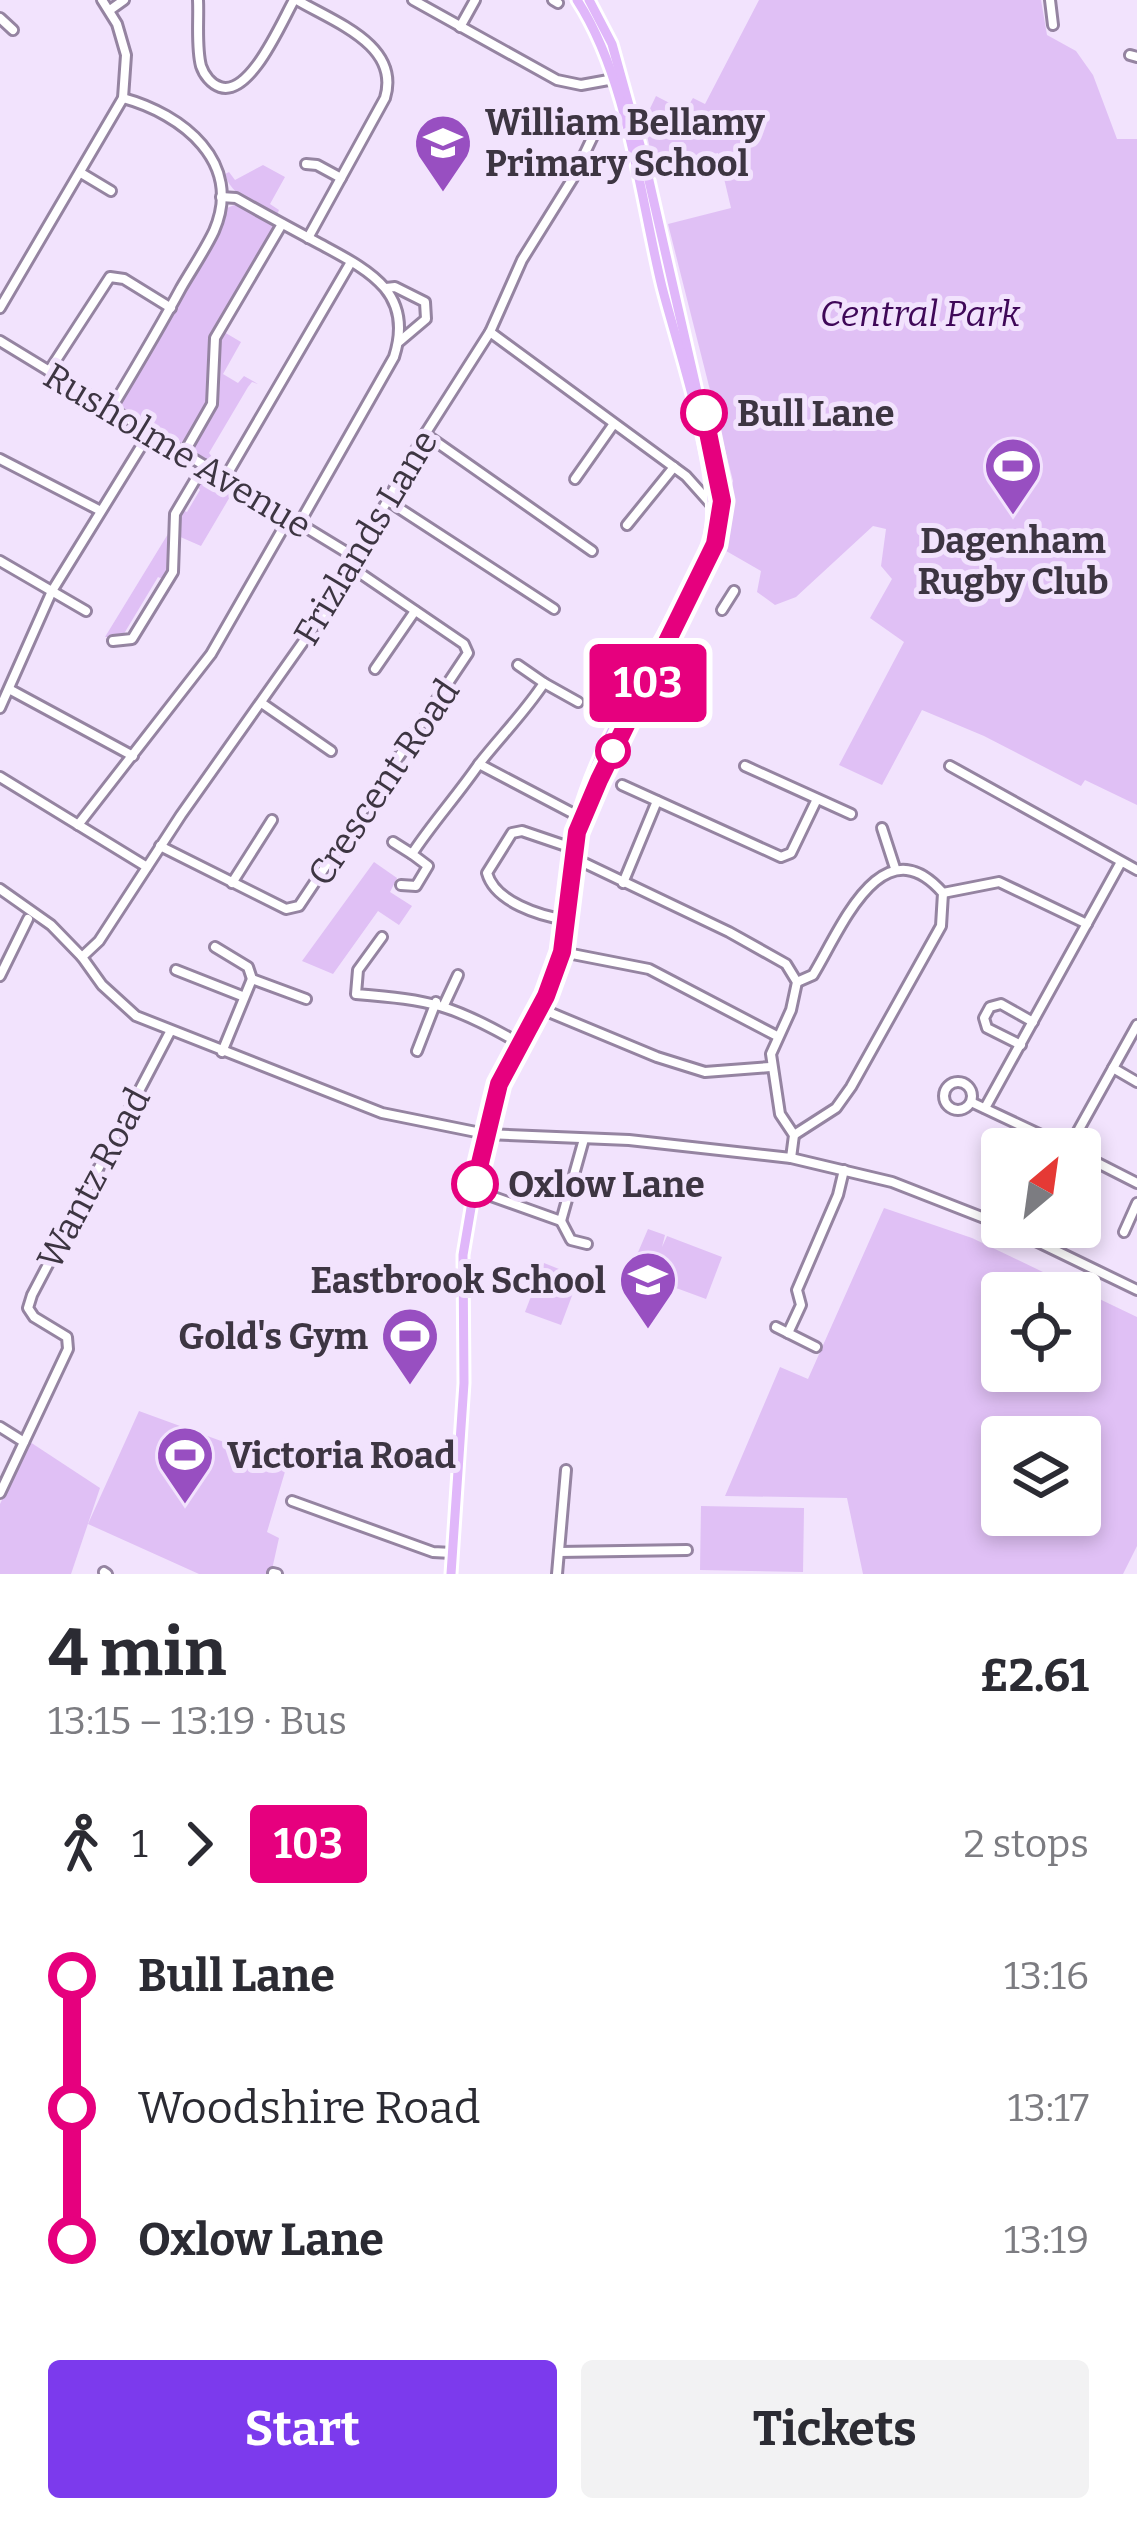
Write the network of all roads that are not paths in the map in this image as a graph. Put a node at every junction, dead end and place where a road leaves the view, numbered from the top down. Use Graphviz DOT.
graph roads {
  1 [pos="102,0"];
  2 [pos="124,0"];
  3 [pos="198,0"];
  4 [pos="296,0"];
  5 [pos="412,0"];
  6 [pos="475,0"];
  7 [pos="577,0"];
  8 [pos="590,0"];
  9 [pos="1050,0"];
  10 [pos="110,10"];
  11 [pos="0,18"];
  12 [pos="1053,25"];
  13 [pos="460,27"];
  14 [pos="13,30"];
  15 [pos="616,78"];
  16 [pos="123,98"];
  17 [pos="626,116"];
  18 [pos="306,164"];
  19 [pos="81,173"];
  20 [pos="340,178"];
  21 [pos="111,190"];
  22 [pos="221,197"];
  23 [pos="282,224"];
  24 [pos="308,238"];
  25 [pos="351,261"];
  26 [pos="386,288"];
  27 [pos="0,308"];
  28 [pos="171,308"];
  29 [pos="490,332"];
  30 [pos="0,341"];
  31 [pos="399,342"];
  32 [pos="49,371"];
  33 [pos="112,409"];
  34 [pos="614,424"];
  35 [pos="150,432"];
  36 [pos="425,434"];
  37 [pos="184,453"];
  38 [pos="0,459"];
  39 [pos="204,465"];
  40 [pos="674,467"];
  41 [pos="708,467"];
  42 [pos="686,476"];
  43 [pos="226,478"];
  44 [pos="575,478"];
  45 [pos="388,501"];
  46 [pos="713,508"];
  47 [pos="99,510"];
  48 [pos="289,518"];
  49 [pos="299,524"];
  50 [pos="627,525"];
  51 [pos="592,551"];
  52 [pos="0,561"];
  53 [pos="353,563"];
  54 [pos="52,591"];
  55 [pos="734,591"];
  56 [pos="554,609"];
  57 [pos="722,610"];
  58 [pos="86,611"];
  59 [pos="415,611"];
  60 [pos="113,641"];
  61 [pos="518,665"];
  62 [pos="375,669"];
  63 [pos="610,676"];
  64 [pos="544,682"];
  65 [pos="636,685"];
  66 [pos="9,688"];
  67 [pos="578,702"];
  68 [pos="263,704"];
  69 [pos="0,708"];
  70 [pos="331,751"];
  71 [pos="134,756"];
  72 [pos="478,764"];
  73 [pos="745,766"];
  74 [pos="950,766"];
  75 [pos="0,777"];
  76 [pos="622,785"];
  77 [pos="817,799"];
  78 [pos="657,801"];
  79 [pos="850,814"];
  80 [pos="578,815"];
  81 [pos="272,820"];
  82 [pos="77,824"];
  83 [pos="882,828"];
  84 [pos="577,832"];
  85 [pos="393,842"];
  86 [pos="160,846"];
  87 [pos="412,854"];
  88 [pos="575,854"];
  89 [pos="1120,862"];
  90 [pos="147,867"];
  91 [pos="895,868"];
  92 [pos="1137,870"];
  93 [pos="232,883"];
  94 [pos="623,883"];
  95 [pos="401,885"];
  96 [pos="0,889"];
  97 [pos="943,893"];
  98 [pos="28,919"];
  99 [pos="568,920"];
  100 [pos="1087,924"];
  101 [pos="382,937"];
  102 [pos="215,947"];
  103 [pos="562,952"];
  104 [pos="82,957"];
  105 [pos="176,970"];
  106 [pos="458,975"];
  107 [pos="0,976"];
  108 [pos="252,979"];
  109 [pos="797,982"];
  110 [pos="242,996"];
  111 [pos="306,999"];
  112 [pos="440,1003"];
  113 [pos="539,1008"];
  114 [pos="1033,1022"];
  115 [pos="1137,1025"];
  116 [pos="170,1032"];
  117 [pos="777,1036"];
  118 [pos="519,1043"];
  119 [pos="1021,1045"];
  120 [pos="417,1051"];
  121 [pos="222,1052"];
  122 [pos="770,1067"];
  123 [pos="1113,1068"];
  124 [pos="1137,1082"];
  125 [pos="971,1102"];
  126 [pos="985,1108"];
  127 [pos="1026,1128"];
  128 [pos="1080,1128"];
  129 [pos="486,1134"];
  130 [pos="794,1135"];
  131 [pos="584,1139"];
  132 [pos="791,1158"];
  133 [pos="1101,1165"];
  134 [pos="844,1170"];
  135 [pos="1137,1183"];
  136 [pos="474,1190"];
  137 [pos="1137,1203"];
  138 [pos="981,1217"];
  139 [pos="561,1221"];
  140 [pos="1124,1232"];
  141 [pos="587,1244"];
  142 [pos="1057,1248"];
  143 [pos="1137,1290"];
  144 [pos="776,1327"];
  145 [pos="788,1333"];
  146 [pos="816,1347"];
  147 [pos="0,1427"];
  148 [pos="24,1442"];
  149 [pos="566,1470"];
  150 [pos="0,1493"];
  151 [pos="292,1501"];
  152 [pos="687,1550"];
  153 [pos="559,1552"];
  154 [pos="452,1553"];
  155 [pos="451,1574"];
  156 [pos="557,1574"];
  1 -- 10 [label="street"];
  2 -- 10 [label="street"];
  3 -- 4 [label="street"];
  4 -- 20 [label="street"];
  5 -- 13 [label="street"];
  6 -- 13 [label="street"];
  7 -- 15 [label="main road"];
  8 -- 15 [label="main road"];
  9 -- 12 [label="street"];
  10 -- 16 [label="street"];
  11 -- 14 [label="street"];
  13 -- 15 [label="street"];
  15 -- 17 [label="main road"];
  16 -- 19 [label="street"];
  16 -- 22 [label="street"];
  17 -- 29 [label="street, Frizlands Lane"];
  17 -- 41 [label="main road"];
  17 -- 84 [label="main road"];
  18 -- 20 [label="street"];
  19 -- 21 [label="street"];
  19 -- 27 [label="street"];
  20 -- 24 [label="street"];
  22 -- 23 [label="street"];
  22 -- 28 [label="street"];
  23 -- 24 [label="street"];
  23 -- 37 [label="street"];
  24 -- 25 [label="street"];
  25 -- 26 [label="street"];
  25 -- 43 [label="street"];
  26 -- 31 [label="street"];
  26 -- 31 [label="street"];
  28 -- 32 [label="street"];
  28 -- 33 [label="street"];
  29 -- 34 [label="street"];
  29 -- 36 [label="street, Frizlands Lane"];
  30 -- 32 [label="street, Rusholme Avenue"];
  31 -- 49 [label="street"];
  32 -- 33 [label="street, Rusholme Avenue"];
  33 -- 35 [label="street, Rusholme Avenue"];
  34 -- 40 [label="street"];
  34 -- 44 [label="street"];
  35 -- 37 [label="street, Rusholme Avenue"];
  35 -- 47 [label="street"];
  36 -- 45 [label="street, Frizlands Lane"];
  36 -- 51 [label="street"];
  37 -- 39 [label="street, Rusholme Avenue"];
  38 -- 47 [label="street"];
  39 -- 43 [label="street, Rusholme Avenue"];
  39 -- 60 [label="street"];
  40 -- 42 [label="street"];
  40 -- 50 [label="street"];
  41 -- 42 [label="street"];
  41 -- 46 [label="main road"];
  42 -- 46 [label="street"];
  43 -- 48 [label="street, Rusholme Avenue"];
  45 -- 53 [label="street, Frizlands Lane"];
  45 -- 56 [label="street"];
  46 -- 65 [label="main road"];
  47 -- 54 [label="street"];
  48 -- 49 [label="street, Rusholme Avenue"];
  48 -- 71 [label="street"];
  49 -- 53 [label="street, Rusholme Avenue"];
  52 -- 54 [label="street"];
  53 -- 59 [label="street, Crescent Road"];
  53 -- 68 [label="street, Frizlands Lane"];
  54 -- 58 [label="street"];
  54 -- 66 [label="street"];
  55 -- 57 [label="street"];
  59 -- 62 [label="street, Crescent Road"];
  59 -- 93 [label="street, Crescent Road"];
  61 -- 64 [label="street"];
  63 -- 65 [label="street"];
  64 -- 67 [label="street"];
  64 -- 72 [label="street"];
  65 -- 80 [label="main road"];
  66 -- 69 [label="street"];
  66 -- 71 [label="street"];
  68 -- 70 [label="street"];
  68 -- 86 [label="street, Frizlands Lane"];
  71 -- 82 [label="street"];
  72 -- 80 [label="street"];
  72 -- 87 [label="street"];
  73 -- 77 [label="street"];
  74 -- 89 [label="street"];
  75 -- 82 [label="street"];
  76 -- 78 [label="street"];
  77 -- 78 [label="street"];
  77 -- 79 [label="street"];
  78 -- 94 [label="street"];
  80 -- 84 [label="main road"];
  81 -- 93 [label="street, Crescent Road"];
  82 -- 90 [label="street"];
  83 -- 91 [label="street"];
  84 -- 88 [label="main road"];
  85 -- 87 [label="street"];
  86 -- 90 [label="street, Frizlands Lane"];
  86 -- 93 [label="street, Crescent Road"];
  87 -- 95 [label="street"];
  88 -- 94 [label="street"];
  88 -- 99 [label="main road"];
  88 -- 99 [label="street"];
  89 -- 92 [label="street"];
  89 -- 100 [label="street"];
  90 -- 104 [label="street, Frizlands Lane"];
  91 -- 97 [label="street"];
  91 -- 109 [label="street"];
  94 -- 109 [label="street"];
  96 -- 104 [label="street"];
  97 -- 100 [label="street"];
  97 -- 130 [label="street"];
  98 -- 107 [label="street"];
  99 -- 103 [label="main road"];
  100 -- 114 [label="street"];
  101 -- 112 [label="street"];
  102 -- 108 [label="street"];
  103 -- 113 [label="main road"];
  103 -- 117 [label="street"];
  104 -- 116 [label="street"];
  105 -- 110 [label="street"];
  106 -- 112 [label="street"];
  108 -- 110 [label="street"];
  108 -- 111 [label="street"];
  109 -- 117 [label="street"];
  110 -- 121 [label="street"];
  112 -- 118 [label="street"];
  112 -- 120 [label="street"];
  113 -- 118 [label="main road"];
  113 -- 122 [label="street"];
  114 -- 119 [label="street"];
  114 -- 119 [label="street"];
  115 -- 123 [label="street"];
  116 -- 121 [label="street"];
  116 -- 148 [label="street, Wantz Road"];
  117 -- 122 [label="street"];
  118 -- 129 [label="main road"];
  119 -- 126 [label="street"];
  121 -- 129 [label="street"];
  122 -- 130 [label="street"];
  123 -- 124 [label="street"];
  123 -- 128 [label="street"];
  125 -- 126 [label="street"];
  126 -- 127 [label="street"];
  129 -- 131 [label="street"];
  129 -- 136 [label="main road"];
  130 -- 132 [label="street"];
  131 -- 132 [label="street"];
  131 -- 139 [label="street"];
  132 -- 134 [label="street"];
  133 -- 135 [label="street"];
  134 -- 138 [label="street"];
  134 -- 145 [label="street"];
  136 -- 139 [label="street"];
  136 -- 154 [label="main road"];
  137 -- 140 [label="street"];
  139 -- 141 [label="street"];
  142 -- 143 [label="street"];
  144 -- 145 [label="street"];
  145 -- 146 [label="street"];
  147 -- 148 [label="street"];
  148 -- 150 [label="street"];
  149 -- 153 [label="street"];
  151 -- 154 [label="street"];
  152 -- 153 [label="street"];
  153 -- 156 [label="street"];
  154 -- 155 [label="main road"];
}
